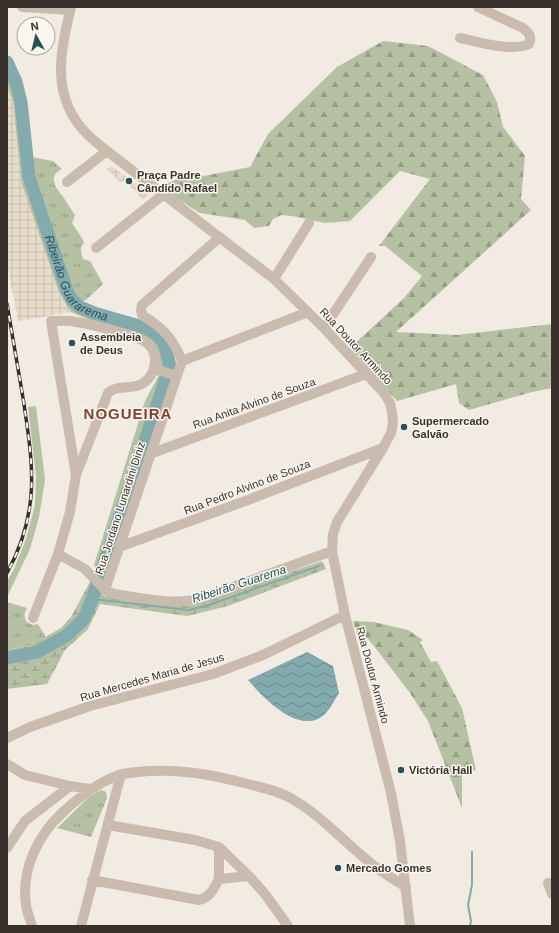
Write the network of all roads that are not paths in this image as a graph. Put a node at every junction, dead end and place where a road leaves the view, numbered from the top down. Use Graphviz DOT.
graph roads {
  1 [pos="22,7"];
  2 [pos="478,7"];
  3 [pos="70,9"];
  4 [pos="460,38"];
  5 [pos="107,151"];
  6 [pos="67,182"];
  7 [pos="164,194"];
  8 [pos="309,223"];
  9 [pos="220,238"];
  10 [pos="96,248"];
  11 [pos="371,257"];
  12 [pos="274,280"];
  13 [pos="308,312"];
  14 [pos="324,328"];
  15 [pos="182,361"];
  16 [pos="156,369"];
  17 [pos="366,374"];
  18 [pos="175,375"];
  19 [pos="383,448"];
  20 [pos="150,454"];
  21 [pos="76,475"];
  22 [pos="119,547"];
  23 [pos="332,550"];
  24 [pos="58,554"];
  25 [pos="103,588"];
  26 [pos="345,615"];
  27 [pos="33,618"];
  28 [pos="7,738"];
  29 [pos="7,764"];
  30 [pos="120,774"];
  31 [pos="70,786"];
  32 [pos="90,789"];
  33 [pos="108,826"];
  34 [pos="219,847"];
  35 [pos="7,848"];
  36 [pos="249,876"];
  37 [pos="219,879"];
  38 [pos="92,880"];
  39 [pos="548,883"];
  40 [pos="406,887"];
  41 [pos="552,894"];
  42 [pos="32,926"];
  43 [pos="81,926"];
  44 [pos="288,926"];
  45 [pos="410,926"];
  1 -- 3 [label="street"];
  2 -- 4 [label="street"];
  3 -- 5 [label="street, Rua Doutor Armindo"];
  5 -- 6 [label="street"];
  5 -- 7 [label="street, Rua Doutor Armindo"];
  7 -- 9 [label="street, Rua Doutor Armindo"];
  7 -- 10 [label="street"];
  8 -- 12 [label="street"];
  9 -- 12 [label="street, Rua Doutor Armindo"];
  9 -- 15 [label="street"];
  11 -- 14 [label="street"];
  12 -- 13 [label="street, Rua Doutor Armindo"];
  13 -- 14 [label="street, Rua Doutor Armindo"];
  13 -- 15 [label="street"];
  14 -- 17 [label="street, Rua Doutor Armindo"];
  15 -- 18 [label="street, Rua Jordano Lunardini Diniz"];
  16 -- 18 [label="street"];
  16 -- 21 [label="street"];
  16 -- 21 [label="street"];
  17 -- 19 [label="street, Rua Doutor Armindo"];
  17 -- 20 [label="street, Rua Anita Alvino de Souza"];
  18 -- 20 [label="street, Rua Jordano Lunardini Diniz"];
  19 -- 22 [label="street, Rua Pedro Alvino de Souza"];
  19 -- 23 [label="street, Rua Doutor Armindo"];
  20 -- 22 [label="street, Rua Jordano Lunardini Diniz"];
  21 -- 24 [label="street"];
  22 -- 25 [label="street, Rua Jordano Lunardini Diniz"];
  23 -- 25 [label="street"];
  23 -- 26 [label="street, Rua Doutor Armindo"];
  24 -- 25 [label="street"];
  24 -- 27 [label="street"];
  26 -- 28 [label="street, Rua Mercedes Maria de Jesus"];
  26 -- 40 [label="street, Rua Doutor Armindo"];
  29 -- 31 [label="street"];
  30 -- 32 [label="street"];
  30 -- 33 [label="street"];
  30 -- 40 [label="street"];
  31 -- 32 [label="street"];
  31 -- 35 [label="street"];
  32 -- 42 [label="street"];
  33 -- 34 [label="street"];
  33 -- 38 [label="street"];
  34 -- 36 [label="street"];
  34 -- 37 [label="street"];
  36 -- 37 [label="street"];
  36 -- 44 [label="street"];
  37 -- 38 [label="street"];
  38 -- 43 [label="street"];
  39 -- 41 [label="street"];
  40 -- 45 [label="street, Rua Doutor Armindo"];
}
